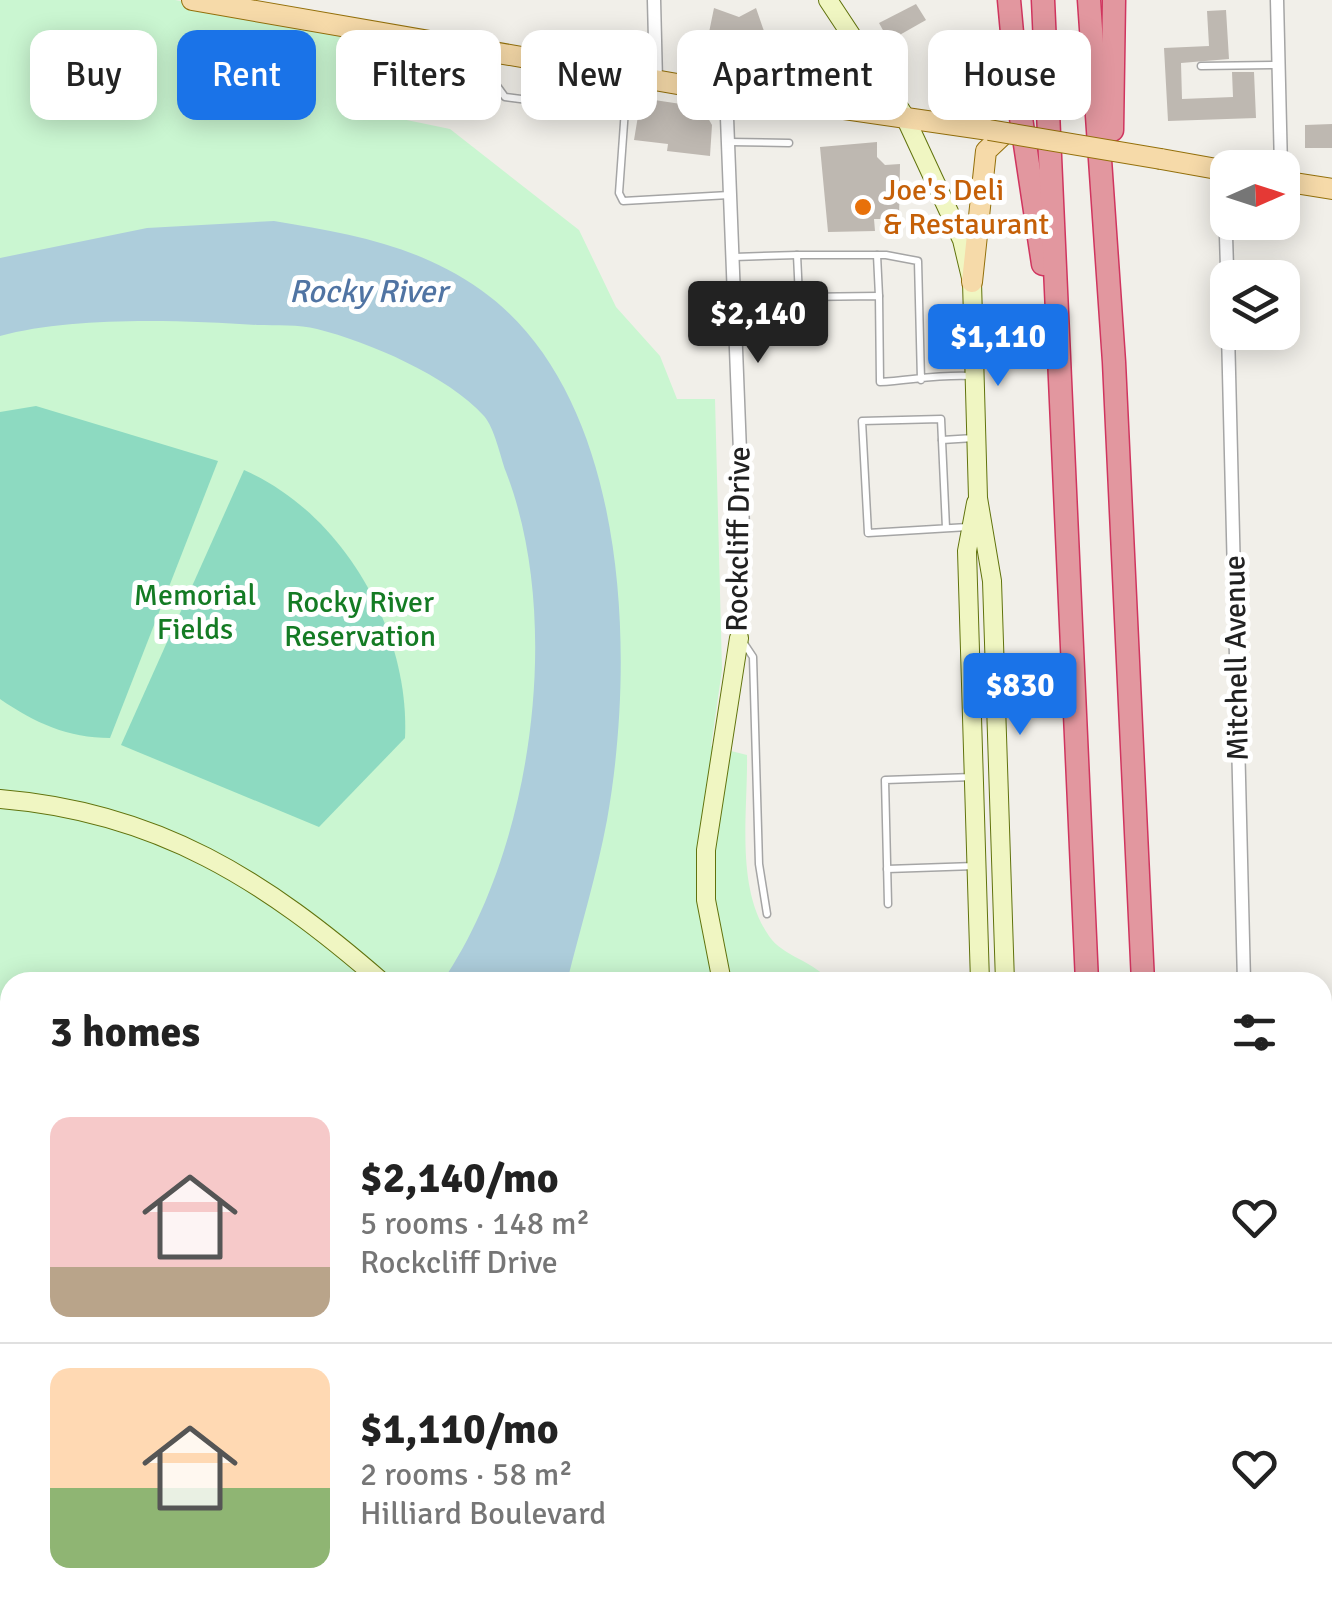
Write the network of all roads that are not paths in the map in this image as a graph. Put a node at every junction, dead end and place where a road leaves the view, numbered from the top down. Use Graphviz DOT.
graph roads {
  1 [pos="192,0"];
  2 [pos="654,0"];
  3 [pos="828,0"];
  4 [pos="1010,0"];
  5 [pos="1044,0"];
  6 [pos="1089,0"];
  7 [pos="1114,0"];
  8 [pos="1277,0"];
  9 [pos="361,30"];
  10 [pos="655,30"];
  11 [pos="848,30"];
  12 [pos="1279,65"];
  13 [pos="1201,66"];
  14 [pos="908,115"];
  15 [pos="620,120"];
  16 [pos="727,120"];
  17 [pos="907,120"];
  18 [pos="993,138"];
  19 [pos="728,142"];
  20 [pos="789,143"];
  21 [pos="1281,150"];
  22 [pos="1210,167"];
  23 [pos="1300,184"];
  24 [pos="1332,189"];
  25 [pos="730,196"];
  26 [pos="797,255"];
  27 [pos="877,255"];
  28 [pos="733,257"];
  29 [pos="1108,279"];
  30 [pos="972,282"];
  31 [pos="879,296"];
  32 [pos="1228,350"];
  33 [pos="974,376"];
  34 [pos="921,380"];
  35 [pos="1060,380"];
  36 [pos="975,438"];
  37 [pos="942,440"];
  38 [pos="978,498"];
  39 [pos="970,527"];
  40 [pos="946,528"];
  41 [pos="738,638"];
  42 [pos="974,777"];
  43 [pos="0,799"];
  44 [pos="977,866"];
  45 [pos="887,870"];
  46 [pos="888,904"];
  47 [pos="767,914"];
  48 [pos="368,972"];
  49 [pos="720,972"];
  50 [pos="980,972"];
  51 [pos="1004,972"];
  52 [pos="1087,972"];
  53 [pos="1143,972"];
  54 [pos="1244,972"];
  1 -- 9 [label="main road"];
  2 -- 10 [label="street"];
  3 -- 11 [label="main road"];
  4 -- 35 [label="highway"];
  5 -- 35 [label="highway"];
  6 -- 29 [label="highway"];
  7 -- 29 [label="highway"];
  8 -- 12 [label="street"];
  12 -- 13 [label="lane"];
  12 -- 21 [label="street"];
  14 -- 18 [label="main road"];
  15 -- 25 [label="lane"];
  16 -- 19 [label="street, Rockcliff Drive"];
  17 -- 30 [label="main road"];
  18 -- 22 [label="main road, bridge"];
  18 -- 30 [label="main road"];
  19 -- 20 [label="lane"];
  19 -- 25 [label="street, Rockcliff Drive"];
  23 -- 24 [label="main road"];
  25 -- 28 [label="street, Rockcliff Drive"];
  26 -- 27 [label="lane"];
  26 -- 28 [label="lane"];
  26 -- 31 [label="lane"];
  27 -- 31 [label="lane"];
  27 -- 34 [label="lane"];
  28 -- 41 [label="street, Rockcliff Drive"];
  29 -- 53 [label="highway"];
  30 -- 33 [label="main road"];
  31 -- 34 [label="lane"];
  32 -- 54 [label="street, Mitchell Avenue"];
  33 -- 34 [label="lane"];
  33 -- 36 [label="main road"];
  35 -- 52 [label="highway"];
  36 -- 37 [label="lane"];
  36 -- 38 [label="main road"];
  37 -- 40 [label="lane"];
  37 -- 40 [label="lane"];
  38 -- 39 [label="main road"];
  38 -- 51 [label="main road"];
  39 -- 40 [label="lane"];
  39 -- 42 [label="main road"];
  41 -- 47 [label="lane"];
  41 -- 49 [label="main road, Rockcliff Drive"];
  42 -- 44 [label="main road"];
  42 -- 45 [label="lane"];
  43 -- 48 [label="main road"];
  44 -- 45 [label="lane"];
  44 -- 50 [label="main road"];
  45 -- 46 [label="lane"];
}
